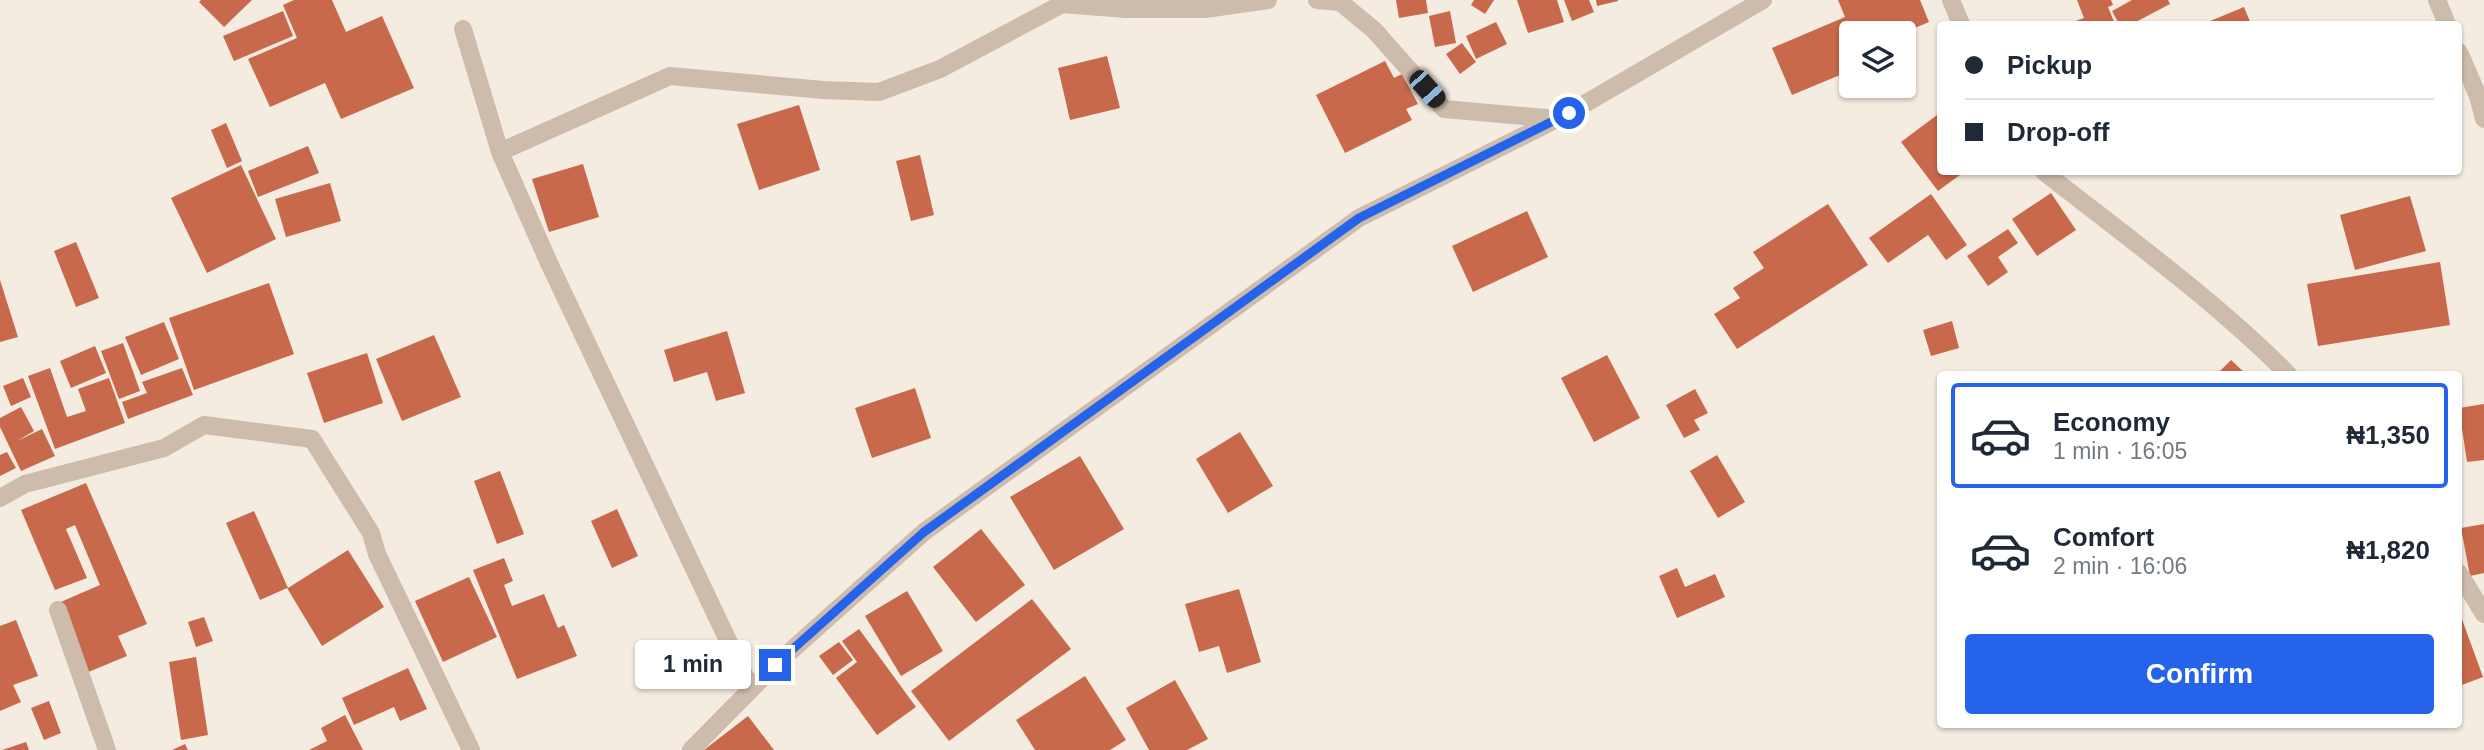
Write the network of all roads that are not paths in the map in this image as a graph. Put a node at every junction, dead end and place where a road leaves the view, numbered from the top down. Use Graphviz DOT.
graph roads {
  1 [pos="1268,0"];
  2 [pos="1317,0"];
  3 [pos="1763,0"];
  4 [pos="1951,0"];
  5 [pos="2437,0"];
  6 [pos="1960,21"];
  7 [pos="2446,21"];
  8 [pos="463,29"];
  9 [pos="2462,59"];
  10 [pos="1557,119"];
  11 [pos="2484,119"];
  12 [pos="500,152"];
  13 [pos="2047,175"];
  14 [pos="2285,371"];
  15 [pos="0,498"];
  16 [pos="2462,578"];
  17 [pos="58,610"];
  18 [pos="2484,614"];
  19 [pos="751,689"];
  20 [pos="107,750"];
  21 [pos="471,750"];
  22 [pos="691,750"];
  1 -- 12 [label="street"];
  2 -- 10 [label="street"];
  3 -- 10 [label="street"];
  4 -- 6 [label="street"];
  5 -- 7 [label="street"];
  8 -- 12 [label="street"];
  9 -- 11 [label="street"];
  10 -- 19 [label="street"];
  12 -- 19 [label="street"];
  13 -- 14 [label="street"];
  15 -- 21 [label="street"];
  16 -- 18 [label="street"];
  17 -- 20 [label="street"];
  19 -- 22 [label="street"];
}
